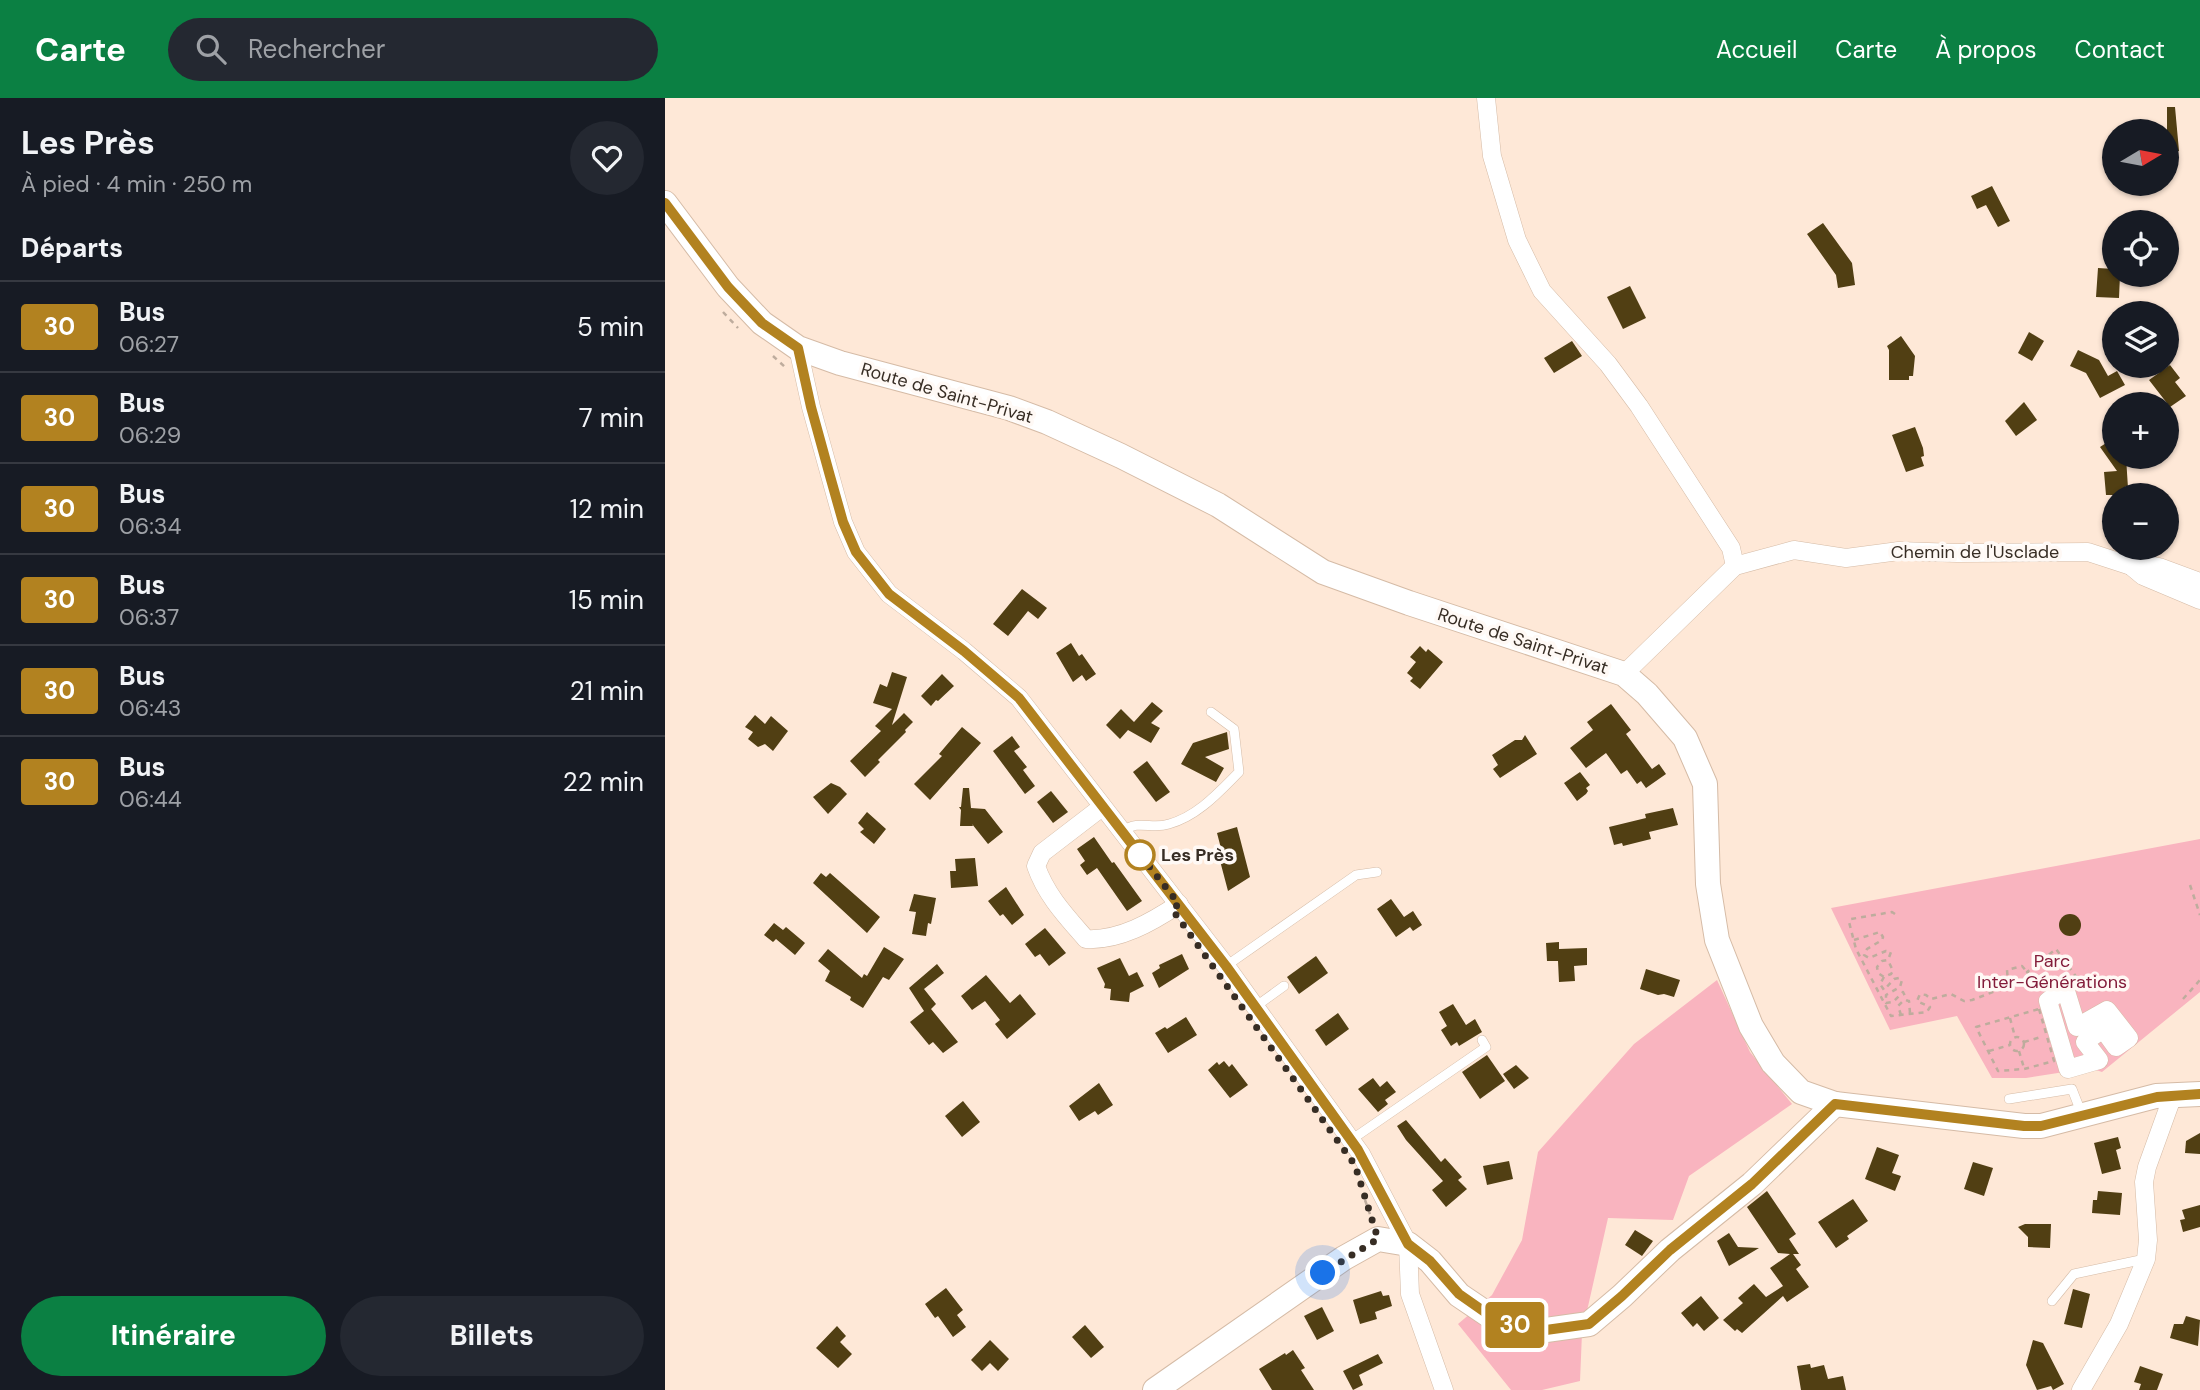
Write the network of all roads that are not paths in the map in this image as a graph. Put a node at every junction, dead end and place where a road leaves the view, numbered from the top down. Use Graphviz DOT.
graph roads {
  1 [pos="1486,98"];
  2 [pos="665,203"];
  3 [pos="798,348"];
  4 [pos="1735,566"];
  5 [pos="2131,566"];
  6 [pos="2200,582"];
  7 [pos="2200,600"];
  8 [pos="1624,674"];
  9 [pos="1211,712"];
  10 [pos="1102,807"];
  11 [pos="1122,831"];
  12 [pos="1377,872"];
  13 [pos="1179,904"];
  14 [pos="1226,966"];
  15 [pos="1284,986"];
  16 [pos="2050,999"];
  17 [pos="1255,1006"];
  18 [pos="1482,1040"];
  19 [pos="2200,1094"];
  20 [pos="2173,1096"];
  21 [pos="2009,1099"];
  22 [pos="1835,1104"];
  23 [pos="2082,1115"];
  24 [pos="1351,1140"];
  25 [pos="1408,1244"];
  26 [pos="2146,1259"];
  27 [pos="2052,1301"];
  28 [pos="1155,1390"];
  29 [pos="1444,1390"];
  30 [pos="2081,1390"];
  1 -- 4 [label="street"];
  2 -- 3 [label="street, Route de Saint-Privat"];
  3 -- 8 [label="street, Route de Saint-Privat"];
  3 -- 10 [label="street"];
  4 -- 5 [label="street, Chemin de l'Usclade"];
  4 -- 8 [label="street, Chemin de l'Usclade"];
  5 -- 6 [label="street, Chemin de l'Usclade"];
  5 -- 7 [label="street"];
  8 -- 22 [label="street, Route de Saint-Privat"];
  9 -- 11 [label="lane"];
  10 -- 11 [label="street"];
  10 -- 13 [label="street"];
  11 -- 13 [label="street"];
  12 -- 14 [label="lane"];
  13 -- 14 [label="street"];
  14 -- 17 [label="street"];
  15 -- 17 [label="lane"];
  16 -- 16 [label="street"];
  17 -- 24 [label="street"];
  18 -- 24 [label="lane"];
  19 -- 20 [label="street, Route de Saint-Privat"];
  20 -- 23 [label="street, Route de Saint-Privat"];
  20 -- 26 [label="street"];
  21 -- 23 [label="lane"];
  22 -- 23 [label="street, Route de Saint-Privat"];
  22 -- 25 [label="street"];
  24 -- 25 [label="street"];
  25 -- 28 [label="street"];
  25 -- 29 [label="street"];
  26 -- 27 [label="lane"];
  26 -- 30 [label="street"];
}
